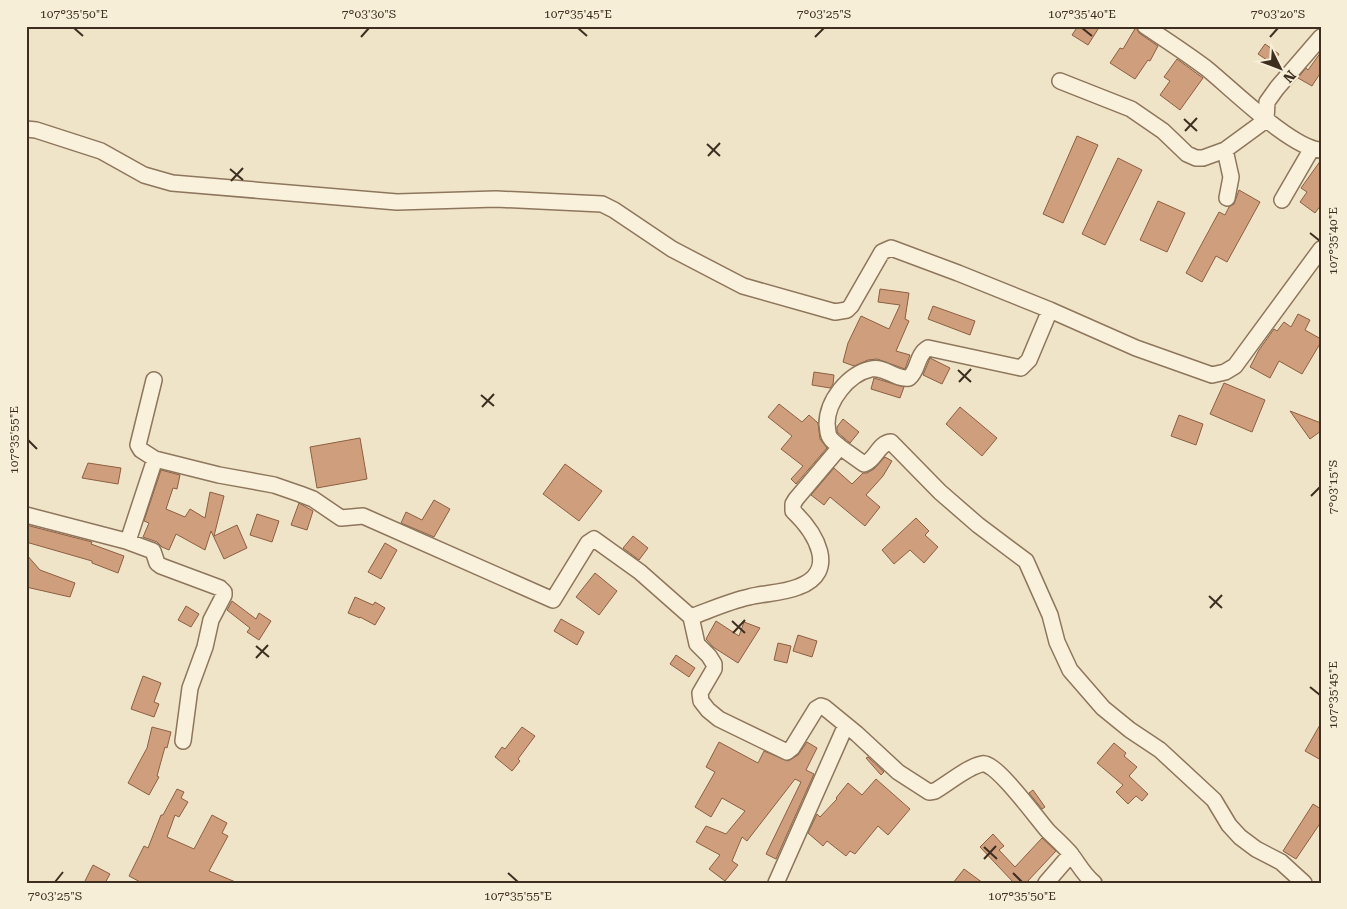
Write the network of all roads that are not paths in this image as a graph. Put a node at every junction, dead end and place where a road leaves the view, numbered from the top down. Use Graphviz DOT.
graph roads {
  1 [pos="1145,26"];
  2 [pos="1321,36"];
  3 [pos="1060,81"];
  4 [pos="1266,120"];
  5 [pos="26,129"];
  6 [pos="1225,150"];
  7 [pos="1316,150"];
  8 [pos="1227,198"];
  9 [pos="1282,200"];
  10 [pos="1321,248"];
  11 [pos="1050,310"];
  12 [pos="154,380"];
  13 [pos="840,447"];
  14 [pos="154,459"];
  15 [pos="26,515"];
  16 [pos="126,541"];
  17 [pos="691,617"];
  18 [pos="846,725"];
  19 [pos="183,742"];
  20 [pos="1071,854"];
  21 [pos="776,883"];
  22 [pos="1046,883"];
  23 [pos="1094,883"];
  24 [pos="1304,883"];
  1 -- 4 [label="street"];
  2 -- 4 [label="street"];
  3 -- 6 [label="street"];
  4 -- 6 [label="street"];
  4 -- 7 [label="street"];
  5 -- 11 [label="street"];
  6 -- 8 [label="street"];
  7 -- 9 [label="street"];
  10 -- 11 [label="street"];
  11 -- 13 [label="street"];
  12 -- 14 [label="street"];
  13 -- 17 [label="street"];
  13 -- 24 [label="street"];
  14 -- 16 [label="street"];
  14 -- 17 [label="street"];
  15 -- 16 [label="street"];
  16 -- 19 [label="street"];
  17 -- 18 [label="street"];
  18 -- 20 [label="street"];
  18 -- 21 [label="street"];
  20 -- 22 [label="street"];
  20 -- 23 [label="street"];
}
